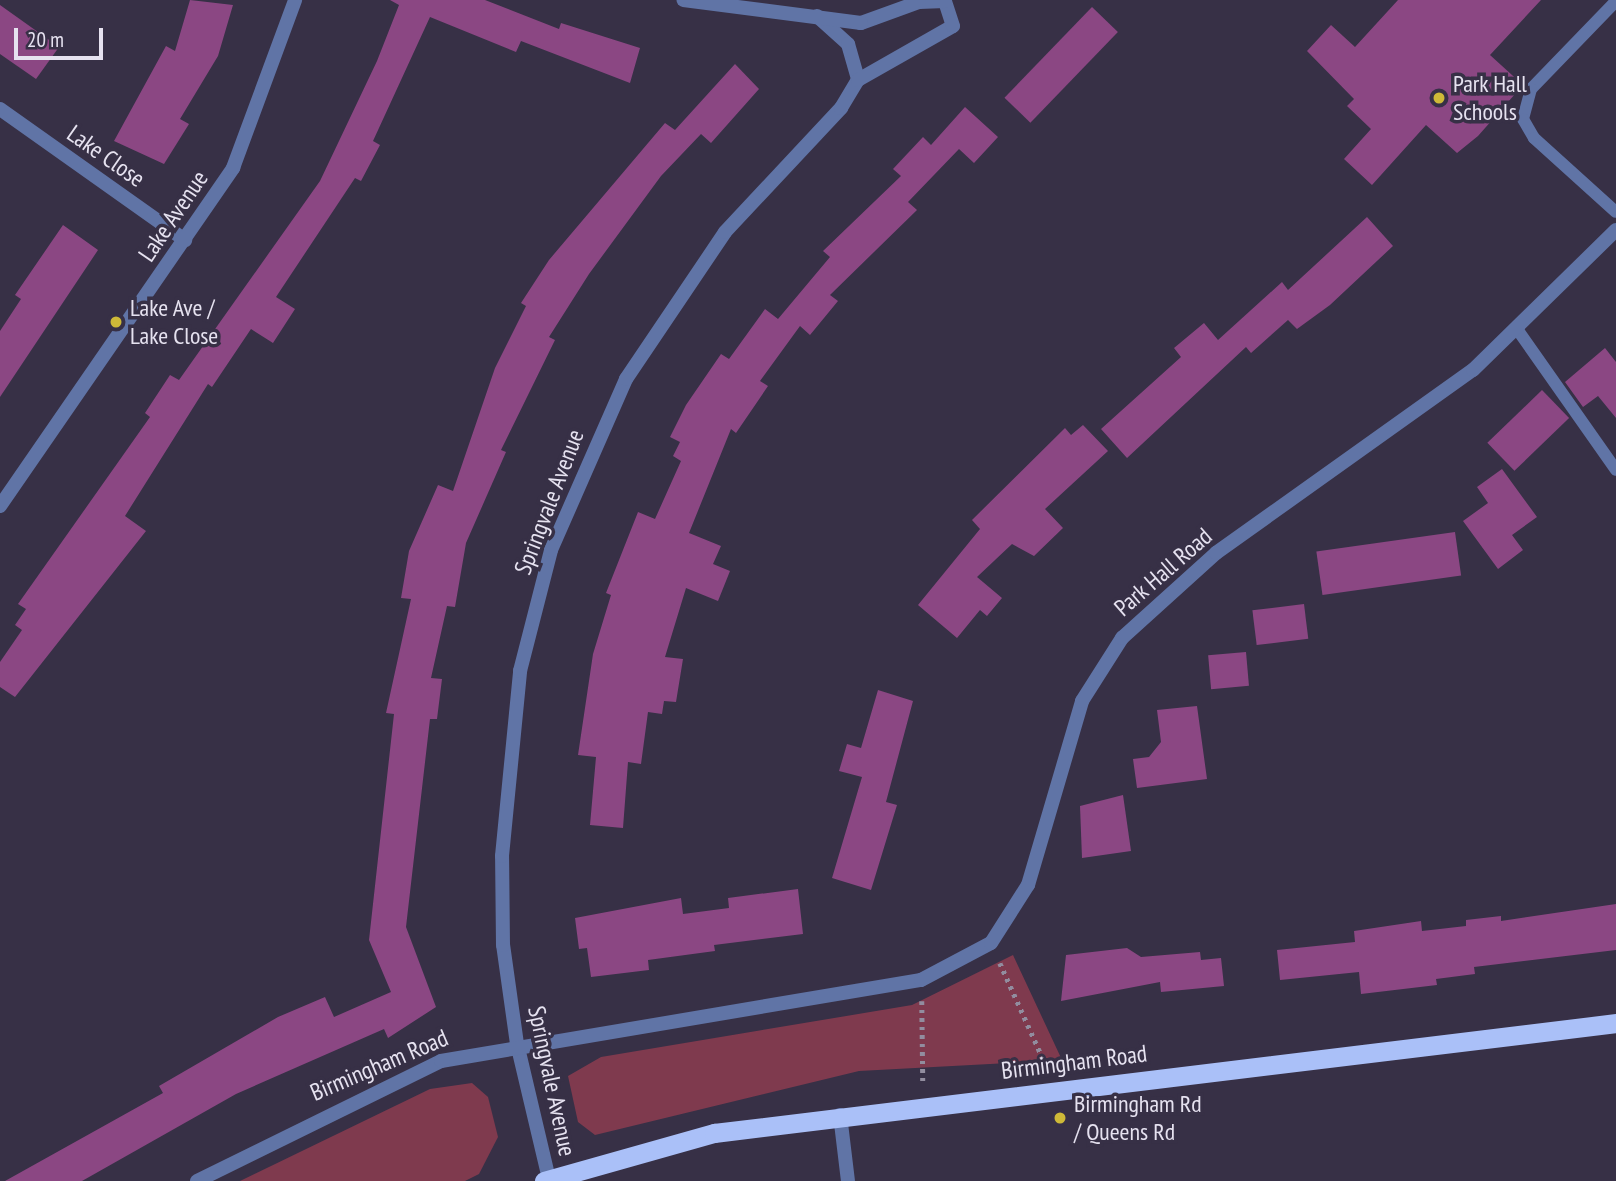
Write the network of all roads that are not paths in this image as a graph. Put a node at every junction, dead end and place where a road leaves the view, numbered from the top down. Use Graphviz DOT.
graph roads {
  1 [pos="295,0"];
  2 [pos="683,0"];
  3 [pos="1616,1"];
  4 [pos="816,15"];
  5 [pos="858,80"];
  6 [pos="0,109"];
  7 [pos="1616,212"];
  8 [pos="1616,230"];
  9 [pos="185,240"];
  10 [pos="1517,329"];
  11 [pos="1616,470"];
  12 [pos="0,506"];
  13 [pos="843,996"];
  14 [pos="1616,1023"];
  15 [pos="517,1044"];
  16 [pos="840,1115"];
  17 [pos="547,1180"];
  18 [pos="197,1181"];
  19 [pos="848,1181"];
  1 -- 9 [label="street, Lake Avenue"];
  2 -- 4 [label="street"];
  3 -- 7 [label="lane"];
  4 -- 5 [label="street"];
  4 -- 5 [label="street, Springvale Avenue"];
  5 -- 15 [label="street, Springvale Avenue"];
  6 -- 9 [label="street, Lake Close"];
  8 -- 10 [label="street, Park Hall Road"];
  9 -- 12 [label="street, Lake Avenue"];
  10 -- 11 [label="lane"];
  10 -- 13 [label="street, Park Hall Road"];
  13 -- 15 [label="street, Birmingham Road"];
  14 -- 16 [label="highway, Birmingham Road"];
  15 -- 17 [label="street, Springvale Avenue"];
  15 -- 18 [label="street, Birmingham Road"];
  16 -- 17 [label="highway, Birmingham Road"];
  16 -- 19 [label="street"];
}
